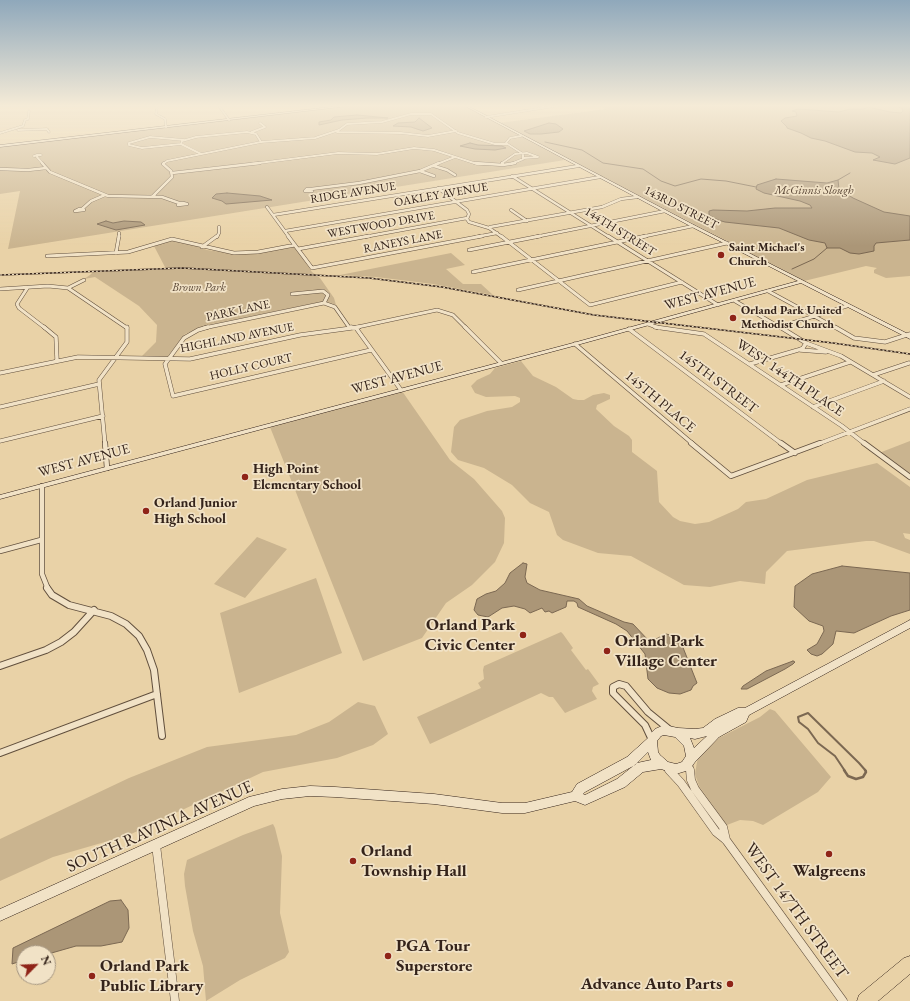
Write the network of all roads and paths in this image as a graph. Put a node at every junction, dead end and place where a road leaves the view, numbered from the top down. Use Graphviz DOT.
graph roads {
  1 [pos="207,153"];
  2 [pos="385,153"];
  3 [pos="442,153"];
  4 [pos="521,153"];
  5 [pos="553,153"];
  6 [pos="201,154"];
  7 [pos="37,157"];
  8 [pos="455,157"];
  9 [pos="524,158"];
  10 [pos="503,165"];
  11 [pos="434,166"];
  12 [pos="578,166"];
  13 [pos="46,168"];
  14 [pos="0,169"];
  15 [pos="420,171"];
  16 [pos="172,173"];
  17 [pos="455,175"];
  18 [pos="434,176"];
  19 [pos="512,176"];
  20 [pos="600,177"];
  21 [pos="438,188"];
  22 [pos="311,189"];
  23 [pos="532,189"];
  24 [pos="105,195"];
  25 [pos="152,197"];
  26 [pos="637,197"];
  27 [pos="456,202"];
  28 [pos="180,203"];
  29 [pos="267,207"];
  30 [pos="82,209"];
  31 [pos="511,210"];
  32 [pos="665,211"];
  33 [pos="570,213"];
  34 [pos="273,215"];
  35 [pos="468,218"];
  36 [pos="527,221"];
  37 [pos="591,226"];
  38 [pos="693,226"];
  39 [pos="218,227"];
  40 [pos="489,228"];
  41 [pos="285,231"];
  42 [pos="497,232"];
  43 [pos="119,233"];
  44 [pos="509,242"];
  45 [pos="617,242"];
  46 [pos="727,243"];
  47 [pos="295,245"];
  48 [pos="202,248"];
  49 [pos="298,249"];
  50 [pos="469,250"];
  51 [pos="116,253"];
  52 [pos="47,256"];
  53 [pos="532,260"];
  54 [pos="648,261"];
  55 [pos="472,272"];
  56 [pos="84,280"];
  57 [pos="559,281"];
  58 [pos="682,282"];
  59 [pos="801,282"];
  60 [pos="28,287"];
  61 [pos="68,288"];
  62 [pos="0,289"];
  63 [pos="518,290"];
  64 [pos="768,291"];
  65 [pos="292,294"];
  66 [pos="735,301"];
  67 [pos="324,303"];
  68 [pos="718,305"];
  69 [pos="848,306"];
  70 [pos="814,316"];
  71 [pos="648,324"];
  72 [pos="779,327"];
  73 [pos="356,328"];
  74 [pos="629,329"];
  75 [pos="909,336"];
  76 [pos="806,343"];
  77 [pos="575,344"];
  78 [pos="371,350"];
  79 [pos="798,350"];
  80 [pos="834,353"];
  81 [pos="114,358"];
  82 [pos="57,360"];
  83 [pos="168,360"];
  84 [pos="850,362"];
  85 [pos="502,363"];
  86 [pos="909,363"];
  87 [pos="750,364"];
  88 [pos="0,373"];
  89 [pos="873,375"];
  90 [pos="884,381"];
  91 [pos="99,384"];
  92 [pos="781,385"];
  93 [pos="401,390"];
  94 [pos="910,397"];
  95 [pos="0,407"];
  96 [pos="813,407"];
  97 [pos="910,409"];
  98 [pos="103,416"];
  99 [pos="850,432"];
  100 [pos="0,441"];
  101 [pos="795,453"];
  102 [pos="108,468"];
  103 [pos="910,477"];
  104 [pos="42,486"];
  105 [pos="0,497"];
  106 [pos="41,540"];
  107 [pos="0,551"];
  108 [pos="94,610"];
  109 [pos="910,624"];
  110 [pos="0,666"];
  111 [pos="157,694"];
  112 [pos="746,712"];
  113 [pos="674,732"];
  114 [pos="162,736"];
  115 [pos="652,741"];
  116 [pos="0,753"];
  117 [pos="690,761"];
  118 [pos="664,765"];
  119 [pos="575,796"];
  120 [pos="726,840"];
  121 [pos="156,845"];
  122 [pos="0,914"];
  123 [pos="910,964"];
  124 [pos="175,1001"];
  125 [pos="842,1001"];
  126 [pos="865,1001"];
  1 -- 6 [label="street"];
  2 -- 16 [label="street"];
  3 -- 8 [label="street"];
  4 -- 9 [label="street"];
  4 -- 9 [label="street"];
  4 -- 10 [label="street"];
  5 -- 12 [label="street, 143RD STREET"];
  6 -- 16 [label="street"];
  7 -- 13 [label="street"];
  8 -- 10 [label="street"];
  8 -- 11 [label="street"];
  9 -- 10 [label="street"];
  11 -- 15 [label="street"];
  11 -- 17 [label="street"];
  12 -- 19 [label="street, RIDGE AVENUE"];
  12 -- 20 [label="street, 143RD STREET"];
  13 -- 14 [label="street"];
  13 -- 24 [label="street"];
  15 -- 18 [label="street"];
  15 -- 22 [label="street"];
  16 -- 25 [label="street"];
  19 -- 21 [label="street, RIDGE AVENUE"];
  19 -- 23 [label="street, 144TH STREET"];
  20 -- 23 [label="street, OAKLEY AVENUE"];
  20 -- 26 [label="street, 143RD STREET"];
  21 -- 27 [label="street"];
  21 -- 34 [label="street, RIDGE AVENUE"];
  23 -- 27 [label="street, OAKLEY AVENUE"];
  23 -- 33 [label="street, 144TH STREET"];
  24 -- 25 [label="street"];
  24 -- 30 [label="street"];
  25 -- 28 [label="street"];
  26 -- 32 [label="street, 143RD STREET"];
  26 -- 33 [label="street"];
  27 -- 35 [label="street"];
  27 -- 41 [label="street, OAKLEY AVENUE"];
  29 -- 34 [label="street"];
  31 -- 36 [label="street"];
  32 -- 37 [label="street"];
  32 -- 38 [label="street, 143RD STREET"];
  33 -- 36 [label="street"];
  33 -- 37 [label="street, 144TH STREET"];
  34 -- 41 [label="street"];
  35 -- 40 [label="street"];
  35 -- 49 [label="street, WESTWOOD DRIVE"];
  36 -- 40 [label="street"];
  37 -- 44 [label="street"];
  37 -- 45 [label="street, 144TH STREET"];
  38 -- 45 [label="street"];
  38 -- 46 [label="street, 143RD STREET"];
  39 -- 48 [label="street"];
  40 -- 42 [label="street"];
  41 -- 47 [label="street"];
  42 -- 44 [label="street"];
  42 -- 49 [label="street, RANEYS LANE"];
  43 -- 51 [label="street"];
  44 -- 50 [label="street"];
  44 -- 53 [label="street"];
  45 -- 53 [label="street"];
  45 -- 54 [label="street, 144TH STREET"];
  46 -- 54 [label="street"];
  46 -- 59 [label="street, 143RD STREET"];
  47 -- 48 [label="street"];
  47 -- 49 [label="street"];
  48 -- 51 [label="street"];
  51 -- 52 [label="street"];
  53 -- 55 [label="street"];
  53 -- 57 [label="street"];
  54 -- 57 [label="street"];
  54 -- 58 [label="street, 144TH STREET"];
  56 -- 61 [label="street"];
  57 -- 58 [label="street"];
  57 -- 63 [label="street"];
  58 -- 68 [label="street, 144TH STREET"];
  59 -- 64 [label="street, WEST AVENUE"];
  59 -- 69 [label="street, 143RD STREET"];
  60 -- 61 [label="street"];
  60 -- 62 [label="street"];
  60 -- 82 [label="street"];
  61 -- 81 [label="street"];
  64 -- 66 [label="street, WEST AVENUE"];
  64 -- 70 [label="street"];
  65 -- 67 [label="street"];
  66 -- 68 [label="street, WEST AVENUE"];
  66 -- 72 [label="street"];
  67 -- 73 [label="street"];
  67 -- 83 [label="street, PARK LANE"];
  68 -- 71 [label="street, WEST AVENUE"];
  69 -- 70 [label="street"];
  69 -- 75 [label="street, 143RD STREET"];
  70 -- 72 [label="street"];
  70 -- 75 [label="street"];
  71 -- 74 [label="street, WEST AVENUE"];
  71 -- 87 [label="street, WEST 144TH PLACE"];
  72 -- 76 [label="street"];
  73 -- 78 [label="street"];
  73 -- 83 [label="street, HIGHLAND AVENUE"];
  73 -- 85 [label="street, HIGHLAND AVENUE"];
  74 -- 77 [label="street, WEST AVENUE"];
  74 -- 101 [label="street, 145TH STREET"];
  76 -- 79 [label="street"];
  76 -- 80 [label="street"];
  77 -- 85 [label="street, WEST AVENUE"];
  77 -- 101 [label="street, 145TH PLACE"];
  78 -- 83 [label="street, HOLLY COURT"];
  78 -- 93 [label="street"];
  79 -- 80 [label="street"];
  79 -- 87 [label="street"];
  80 -- 84 [label="street"];
  81 -- 82 [label="street, HIGHLAND AVENUE"];
  81 -- 83 [label="street, HIGHLAND AVENUE"];
  81 -- 91 [label="street"];
  82 -- 88 [label="street, HIGHLAND AVENUE"];
  84 -- 89 [label="street"];
  84 -- 92 [label="street"];
  85 -- 93 [label="street, WEST AVENUE"];
  86 -- 89 [label="street"];
  87 -- 92 [label="street, WEST 144TH PLACE"];
  89 -- 90 [label="street"];
  90 -- 94 [label="street"];
  90 -- 96 [label="street"];
  91 -- 95 [label="street"];
  91 -- 98 [label="street"];
  92 -- 96 [label="street, WEST 144TH PLACE"];
  93 -- 102 [label="street, WEST AVENUE"];
  96 -- 99 [label="street, WEST 144TH PLACE"];
  97 -- 99 [label="street"];
  98 -- 100 [label="street"];
  98 -- 102 [label="street"];
  99 -- 101 [label="street"];
  99 -- 103 [label="street, WEST 144TH PLACE"];
  102 -- 104 [label="street, WEST AVENUE"];
  104 -- 105 [label="street, WEST AVENUE"];
  104 -- 106 [label="street"];
  106 -- 107 [label="street"];
  106 -- 108 [label="street"];
  108 -- 110 [label="street"];
  108 -- 111 [label="street"];
  109 -- 112 [label="street"];
  111 -- 114 [label="street"];
  111 -- 116 [label="street"];
  112 -- 113 [label="street"];
  112 -- 117 [label="street"];
  113 -- 115 [label="street"];
  113 -- 115 [label="street"];
  113 -- 117 [label="street"];
  115 -- 118 [label="street"];
  115 -- 119 [label="street, SOUTH RAVINIA AVENUE"];
  117 -- 118 [label="street"];
  117 -- 120 [label="street, WEST 147TH STREET"];
  118 -- 119 [label="street, SOUTH RAVINIA AVENUE"];
  118 -- 120 [label="street, WEST 147TH STREET"];
  119 -- 121 [label="street, SOUTH RAVINIA AVENUE"];
  120 -- 125 [label="street, WEST 147TH STREET"];
  121 -- 122 [label="street, SOUTH RAVINIA AVENUE"];
  121 -- 124 [label="street"];
  123 -- 126 [label="highway"];
}
